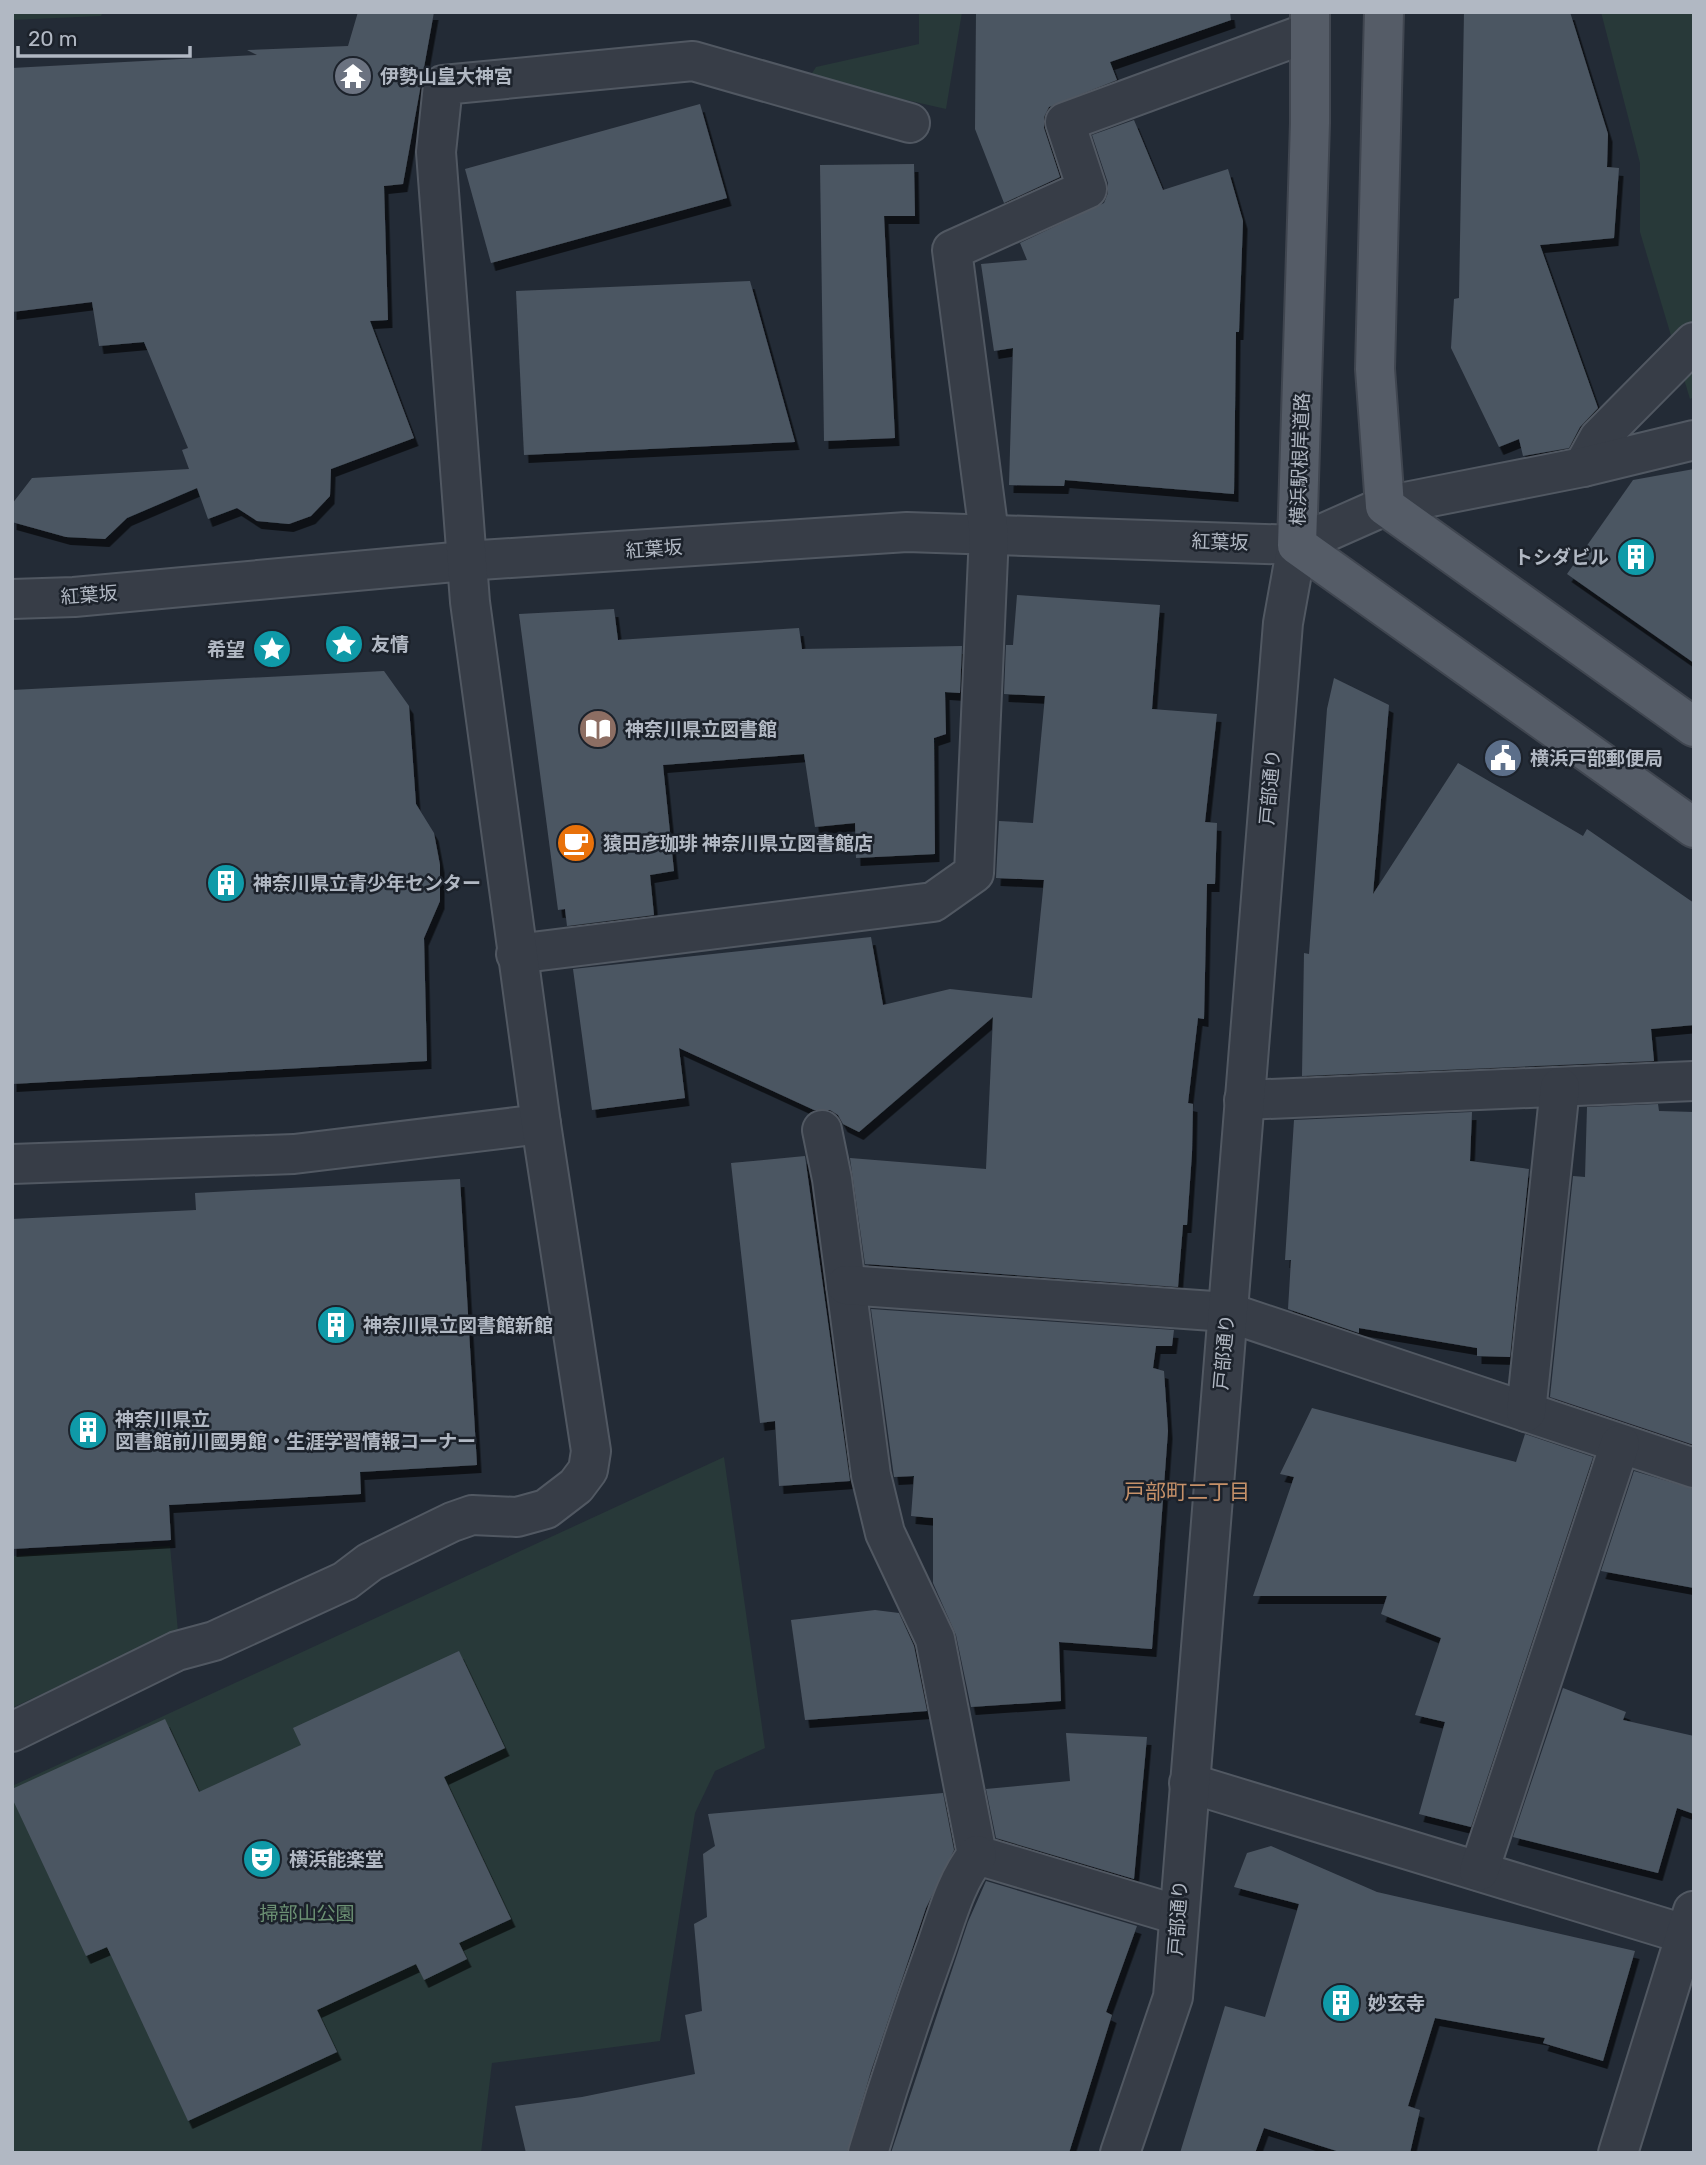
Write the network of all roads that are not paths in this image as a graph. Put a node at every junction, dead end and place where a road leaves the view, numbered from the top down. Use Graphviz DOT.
graph roads {
  1 [pos="1384,12"];
  2 [pos="1310,22"];
  3 [pos="910,123"];
  4 [pos="1694,342"];
  5 [pos="1694,440"];
  6 [pos="1583,467"];
  7 [pos="1385,506"];
  8 [pos="989,534"];
  9 [pos="1297,545"];
  10 [pos="465,561"];
  11 [pos="12,599"];
  12 [pos="1694,727"];
  13 [pos="1694,828"];
  14 [pos="516,954"];
  15 [pos="1694,1081"];
  16 [pos="1560,1087"];
  17 [pos="1244,1100"];
  18 [pos="541,1124"];
  19 [pos="822,1130"];
  20 [pos="12,1164"];
  21 [pos="846,1286"];
  22 [pos="1227,1312"];
  23 [pos="1526,1412"];
  24 [pos="1620,1444"];
  25 [pos="1694,1468"];
  26 [pos="12,1731"];
  27 [pos="1189,1783"];
  28 [pos="977,1855"];
  29 [pos="1479,1871"];
  30 [pos="1178,1915"];
  31 [pos="1691,1927"];
  32 [pos="868,2153"];
  33 [pos="1120,2153"];
  34 [pos="1618,2153"];
  1 -- 7 [label="main road"];
  2 -- 8 [label="street"];
  2 -- 9 [label="main road, 横浜駅根岸道路"];
  3 -- 10 [label="street"];
  4 -- 6 [label="street"];
  5 -- 6 [label="street"];
  6 -- 7 [label="street"];
  7 -- 9 [label="street"];
  7 -- 12 [label="main road"];
  8 -- 9 [label="street, 紅葉坂"];
  8 -- 10 [label="street, 紅葉坂"];
  8 -- 14 [label="street"];
  9 -- 13 [label="main road, 横浜駅根岸道路"];
  9 -- 17 [label="street, 戸部通り"];
  10 -- 11 [label="street, 紅葉坂"];
  10 -- 14 [label="street"];
  14 -- 18 [label="street"];
  15 -- 16 [label="street"];
  16 -- 17 [label="street"];
  16 -- 23 [label="street"];
  17 -- 22 [label="street, 戸部通り"];
  18 -- 20 [label="street"];
  18 -- 26 [label="street"];
  19 -- 21 [label="street"];
  21 -- 22 [label="street"];
  21 -- 28 [label="street"];
  22 -- 23 [label="street"];
  22 -- 27 [label="street, 戸部通り"];
  23 -- 24 [label="street"];
  24 -- 25 [label="street"];
  24 -- 29 [label="street"];
  27 -- 29 [label="street"];
  27 -- 30 [label="street, 戸部通り"];
  28 -- 30 [label="street"];
  28 -- 32 [label="street"];
  29 -- 31 [label="street"];
  30 -- 33 [label="street, 戸部通り"];
  31 -- 34 [label="street"];
}
